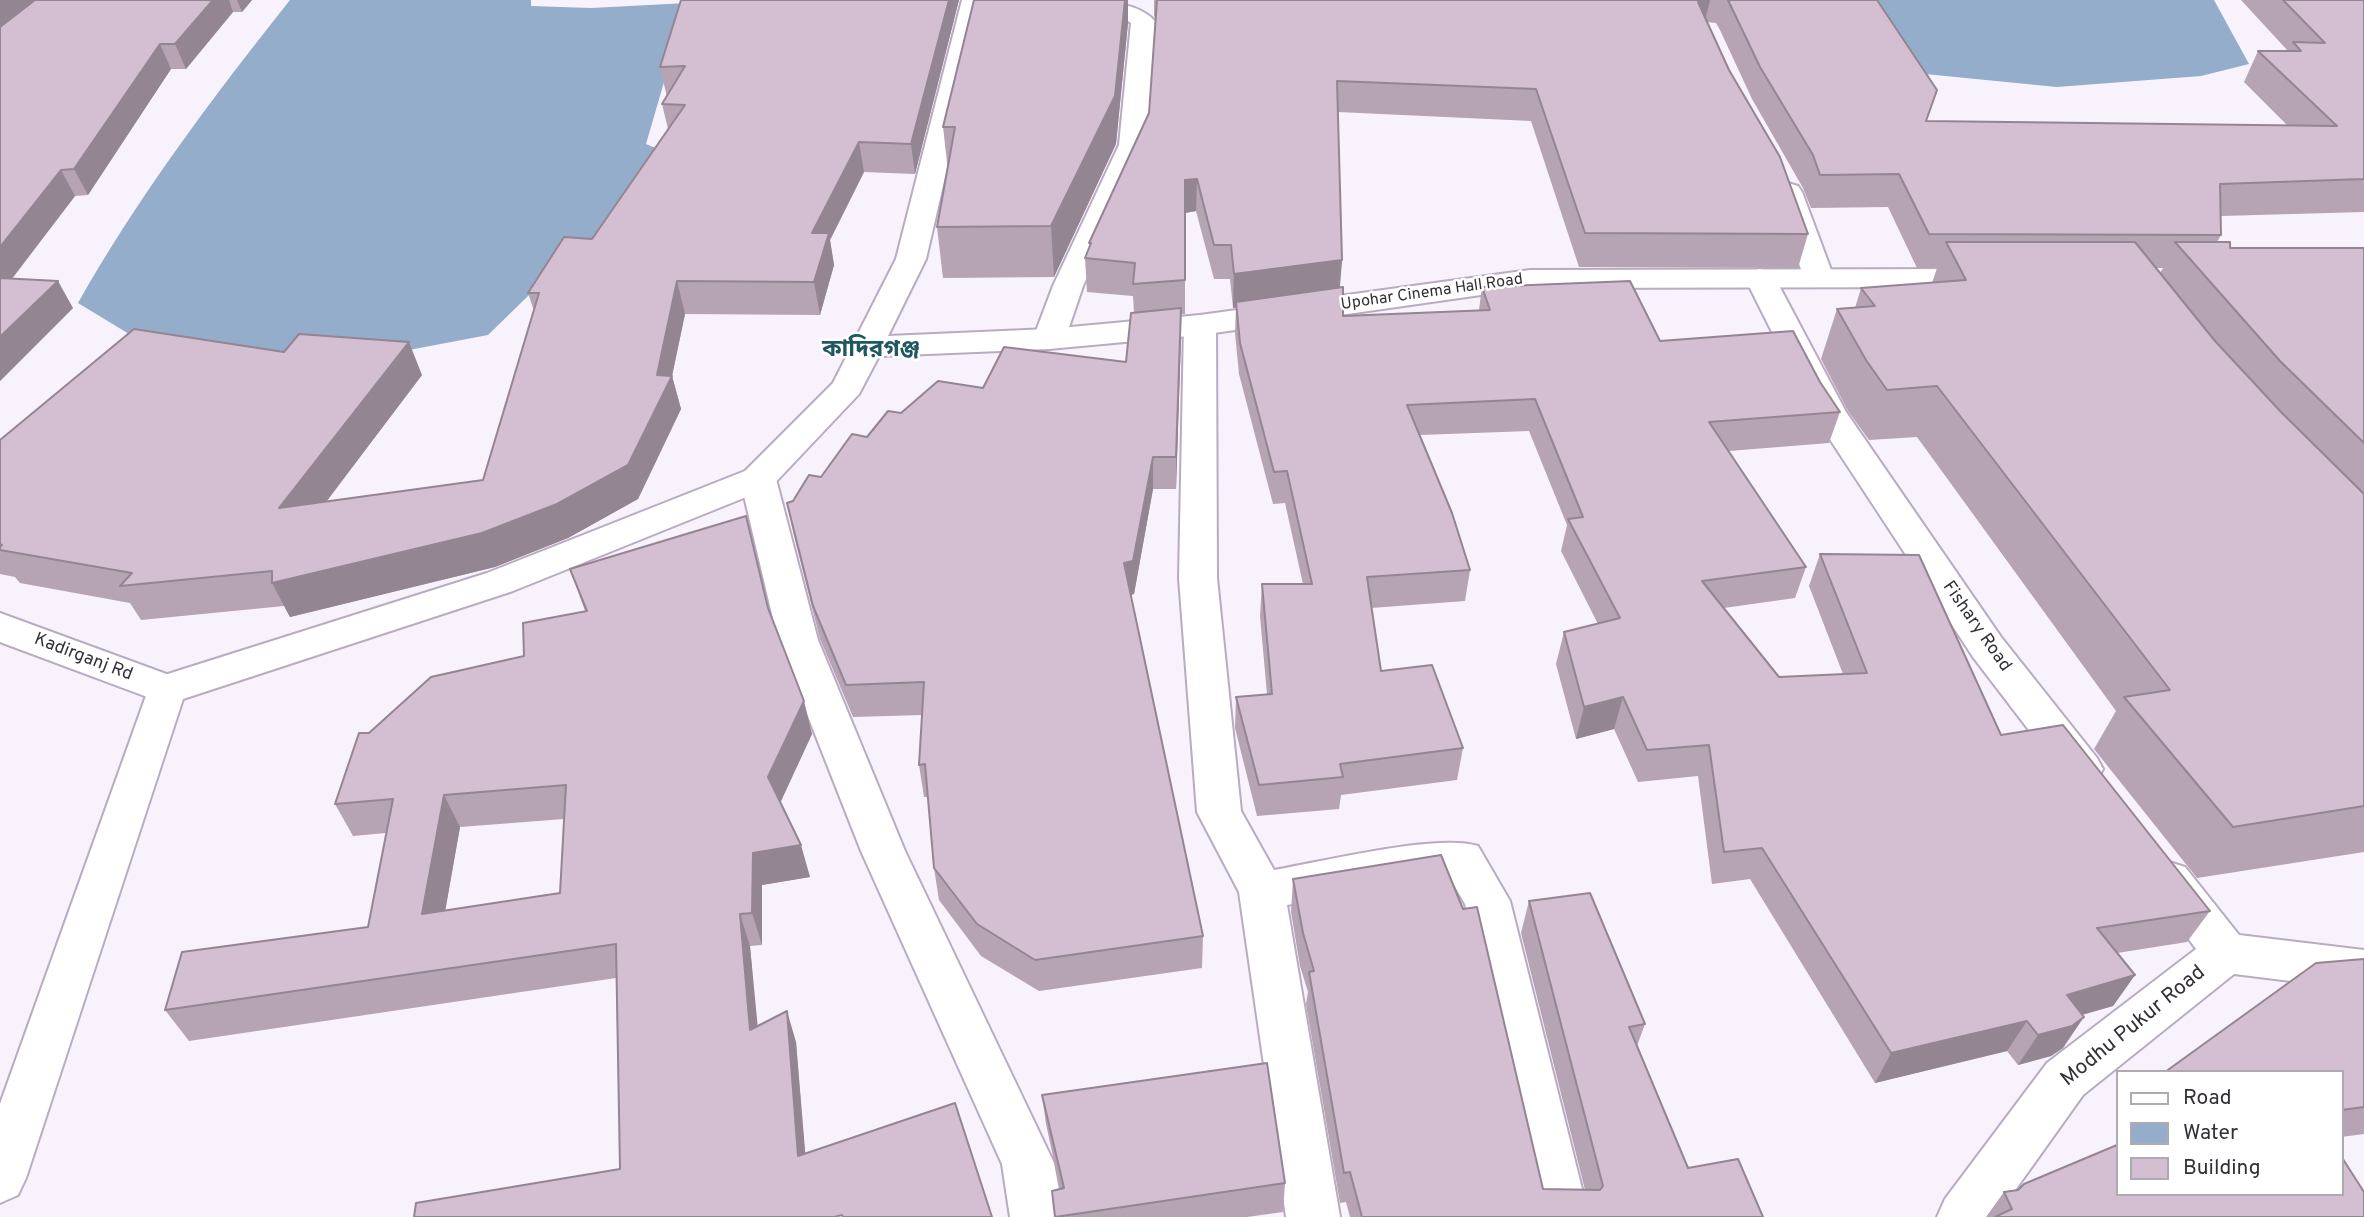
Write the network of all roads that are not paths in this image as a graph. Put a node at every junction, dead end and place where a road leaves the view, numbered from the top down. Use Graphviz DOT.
graph roads {
  1 [pos="984,4"];
  2 [pos="1052,4"];
  3 [pos="1774,167"];
  4 [pos="1760,278"];
  5 [pos="1819,278"];
  6 [pos="2011,278"];
  7 [pos="1200,325"];
  8 [pos="1049,339"];
  9 [pos="867,347"];
  10 [pos="758,479"];
  11 [pos="0,627"];
  12 [pos="166,689"];
  13 [pos="2106,800"];
  14 [pos="2149,855"];
  15 [pos="1262,891"];
  16 [pos="2225,953"];
  17 [pos="2364,970"];
  18 [pos="0,1178"];
  19 [pos="1037,1217"];
  20 [pos="1313,1217"];
  21 [pos="1562,1217"];
  22 [pos="1964,1217"];
  1 -- 9 [label="street"];
  2 -- 8 [label="street"];
  3 -- 5 [label="street"];
  4 -- 5 [label="street, Upohar Cinema Hall Road"];
  4 -- 7 [label="street, Upohar Cinema Hall Road"];
  4 -- 13 [label="street, Fishary Road"];
  5 -- 6 [label="street, Upohar Cinema Hall Road"];
  7 -- 8 [label="street, Upohar Cinema Hall Road"];
  7 -- 15 [label="street"];
  8 -- 9 [label="street, Upohar Cinema Hall Road"];
  9 -- 10 [label="street"];
  10 -- 12 [label="street"];
  10 -- 19 [label="street"];
  11 -- 12 [label="street, Kadirganj Rd"];
  12 -- 18 [label="street"];
  14 -- 16 [label="street"];
  15 -- 20 [label="street"];
  15 -- 21 [label="street"];
  16 -- 17 [label="street"];
  16 -- 22 [label="street, Modhu Pukur Road"];
}
